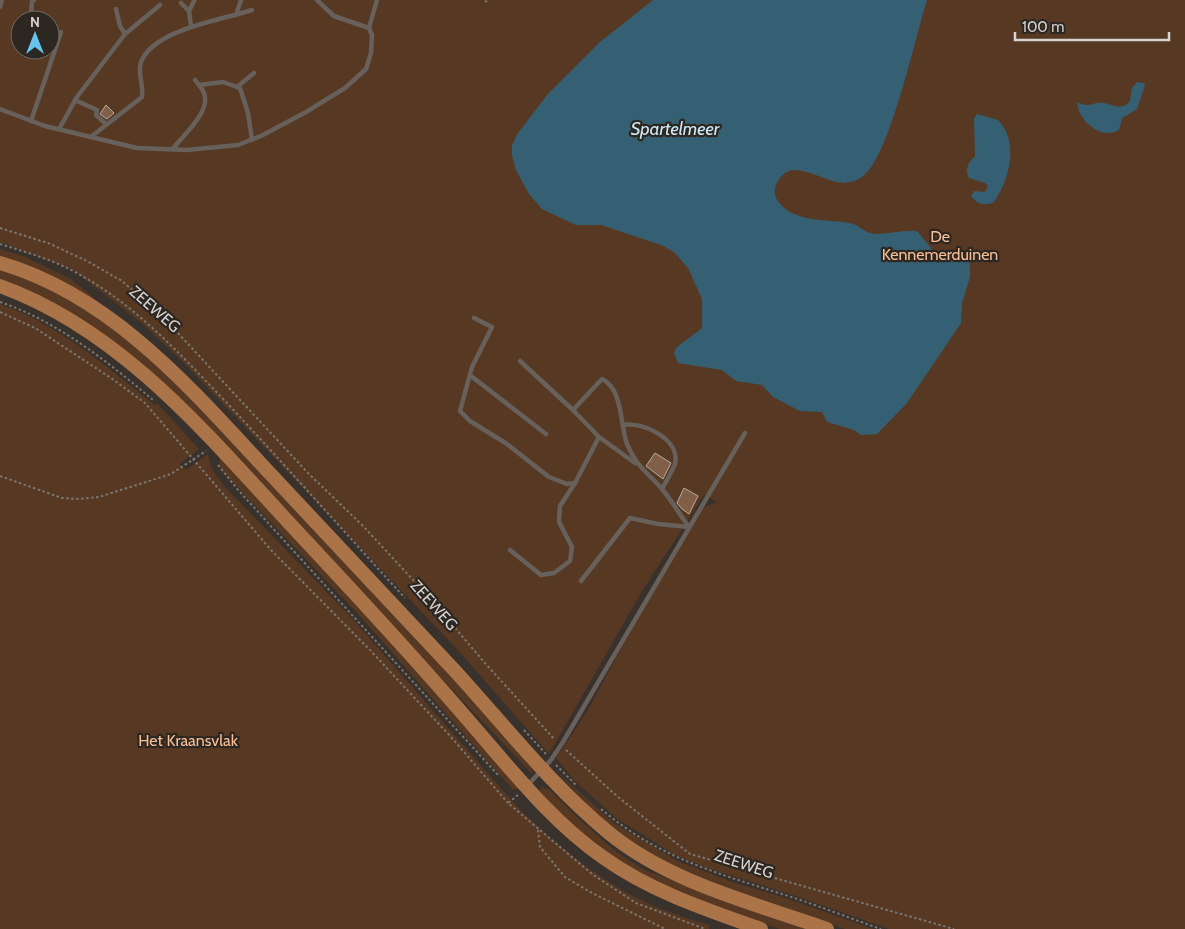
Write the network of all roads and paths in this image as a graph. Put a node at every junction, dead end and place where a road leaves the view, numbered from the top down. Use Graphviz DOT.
graph roads {
  1 [pos="2,0"];
  2 [pos="240,0"];
  3 [pos="317,0"];
  4 [pos="377,0"];
  5 [pos="488,0"];
  6 [pos="194,1"];
  7 [pos="485,2"];
  8 [pos="181,3"];
  9 [pos="160,5"];
  10 [pos="0,7"];
  11 [pos="116,10"];
  12 [pos="252,10"];
  13 [pos="189,11"];
  14 [pos="236,15"];
  15 [pos="191,26"];
  16 [pos="369,28"];
  17 [pos="61,32"];
  18 [pos="125,34"];
  19 [pos="254,73"];
  20 [pos="195,80"];
  21 [pos="199,85"];
  22 [pos="237,87"];
  23 [pos="75,100"];
  24 [pos="0,109"];
  25 [pos="31,121"];
  26 [pos="105,124"];
  27 [pos="59,129"];
  28 [pos="92,136"];
  29 [pos="252,140"];
  30 [pos="173,150"];
  31 [pos="0,228"];
  32 [pos="0,244"];
  33 [pos="0,264"];
  34 [pos="0,286"];
  35 [pos="0,302"];
  36 [pos="0,312"];
  37 [pos="474,318"];
  38 [pos="520,361"];
  39 [pos="471,376"];
  40 [pos="158,404"];
  41 [pos="573,410"];
  42 [pos="622,425"];
  43 [pos="745,433"];
  44 [pos="546,434"];
  45 [pos="599,437"];
  46 [pos="207,446"];
  47 [pos="195,459"];
  48 [pos="218,464"];
  49 [pos="636,464"];
  50 [pos="0,476"];
  51 [pos="575,483"];
  52 [pos="662,489"];
  53 [pos="689,527"];
  54 [pos="510,550"];
  55 [pos="581,581"];
  56 [pos="406,600"];
  57 [pos="518,723"];
  58 [pos="561,745"];
  59 [pos="547,765"];
  60 [pos="504,781"];
  61 [pos="579,788"];
  62 [pos="522,791"];
  63 [pos="508,803"];
  64 [pos="594,803"];
  65 [pos="538,830"];
  66 [pos="665,929"];
  67 [pos="706,929"];
  68 [pos="760,929"];
  69 [pos="827,929"];
  70 [pos="881,929"];
  71 [pos="954,929"];
  1 -- 10 [label="lane"];
  2 -- 14 [label="lane"];
  3 -- 16 [label="lane"];
  4 -- 16 [label="lane"];
  5 -- 7 [label="path"];
  6 -- 13 [label="lane"];
  8 -- 13 [label="lane"];
  9 -- 18 [label="lane"];
  11 -- 18 [label="lane"];
  12 -- 14 [label="lane"];
  13 -- 15 [label="lane"];
  14 -- 15 [label="lane"];
  15 -- 26 [label="lane"];
  16 -- 29 [label="lane"];
  17 -- 25 [label="lane"];
  18 -- 23 [label="lane"];
  19 -- 22 [label="lane"];
  20 -- 21 [label="lane"];
  21 -- 22 [label="lane"];
  21 -- 30 [label="lane"];
  22 -- 29 [label="lane"];
  23 -- 26 [label="lane"];
  23 -- 27 [label="lane"];
  24 -- 25 [label="lane"];
  25 -- 27 [label="lane"];
  26 -- 28 [label="lane"];
  27 -- 28 [label="lane"];
  28 -- 30 [label="lane"];
  29 -- 30 [label="lane"];
  31 -- 58 [label="path"];
  32 -- 56 [label="path, ZEEWEG"];
  33 -- 59 [label="main road, ZEEWEG"];
  34 -- 46 [label="main road"];
  35 -- 40 [label="path"];
  36 -- 47 [label="path"];
  37 -- 39 [label="lane"];
  38 -- 41 [label="lane"];
  39 -- 44 [label="lane"];
  39 -- 51 [label="lane"];
  41 -- 42 [label="lane"];
  41 -- 45 [label="lane"];
  42 -- 49 [label="lane"];
  42 -- 52 [label="lane"];
  43 -- 53 [label="lane"];
  45 -- 49 [label="lane"];
  45 -- 51 [label="lane"];
  46 -- 47 [label="path"];
  46 -- 62 [label="main road"];
  47 -- 50 [label="path"];
  47 -- 63 [label="path"];
  48 -- 60 [label="path"];
  49 -- 52 [label="lane"];
  51 -- 54 [label="lane"];
  52 -- 53 [label="lane"];
  53 -- 55 [label="lane"];
  53 -- 58 [label="lane"];
  57 -- 59 [label="path"];
  58 -- 59 [label="lane"];
  58 -- 71 [label="path"];
  59 -- 61 [label="path"];
  59 -- 62 [label="lane"];
  59 -- 69 [label="main road, ZEEWEG"];
  62 -- 63 [label="path"];
  62 -- 68 [label="main road"];
  63 -- 65 [label="path"];
  64 -- 70 [label="path, ZEEWEG"];
  65 -- 66 [label="path"];
  65 -- 67 [label="path"];
}
